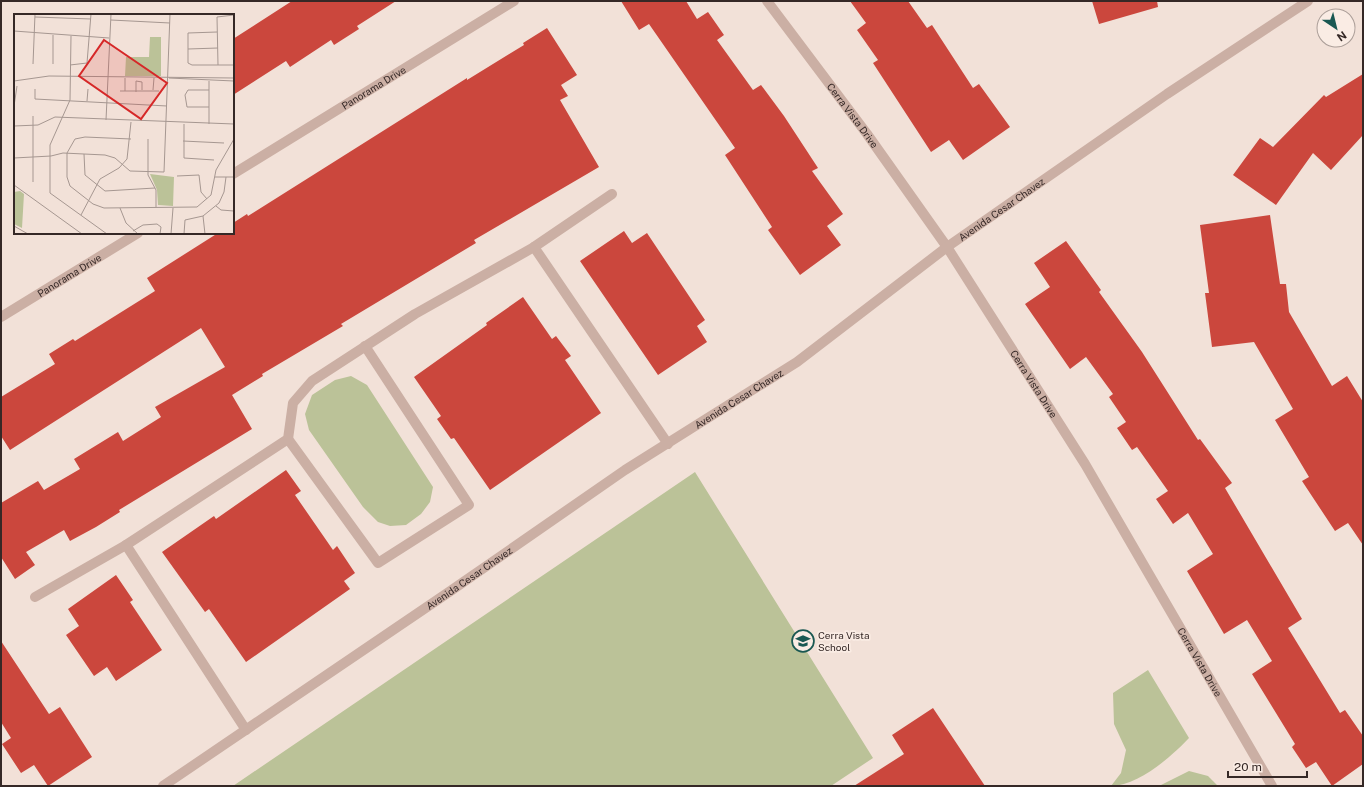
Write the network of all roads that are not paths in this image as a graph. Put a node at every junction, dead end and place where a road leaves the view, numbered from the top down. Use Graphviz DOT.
graph roads {
  1 [pos="514,1"];
  2 [pos="767,1"];
  3 [pos="1308,1"];
  4 [pos="234,173"];
  5 [pos="612,194"];
  6 [pos="136,234"];
  7 [pos="534,247"];
  8 [pos="947,247"];
  9 [pos="1,317"];
  10 [pos="365,346"];
  11 [pos="288,438"];
  12 [pos="668,444"];
  13 [pos="126,545"];
  14 [pos="35,597"];
  15 [pos="246,730"];
  16 [pos="164,786"];
  17 [pos="1272,786"];
  1 -- 4 [label="street, Panorama Drive"];
  2 -- 8 [label="street, Cerra Vista Drive"];
  3 -- 8 [label="street, Avenida Cesar Chavez"];
  5 -- 7 [label="street"];
  6 -- 9 [label="street, Panorama Drive"];
  7 -- 10 [label="street"];
  7 -- 12 [label="street"];
  8 -- 12 [label="street, Avenida Cesar Chavez"];
  8 -- 17 [label="street, Cerra Vista Drive"];
  10 -- 11 [label="street"];
  10 -- 11 [label="street"];
  11 -- 13 [label="street"];
  12 -- 15 [label="street, Avenida Cesar Chavez"];
  13 -- 14 [label="street"];
  13 -- 15 [label="street"];
  15 -- 16 [label="street, Avenida Cesar Chavez"];
}
